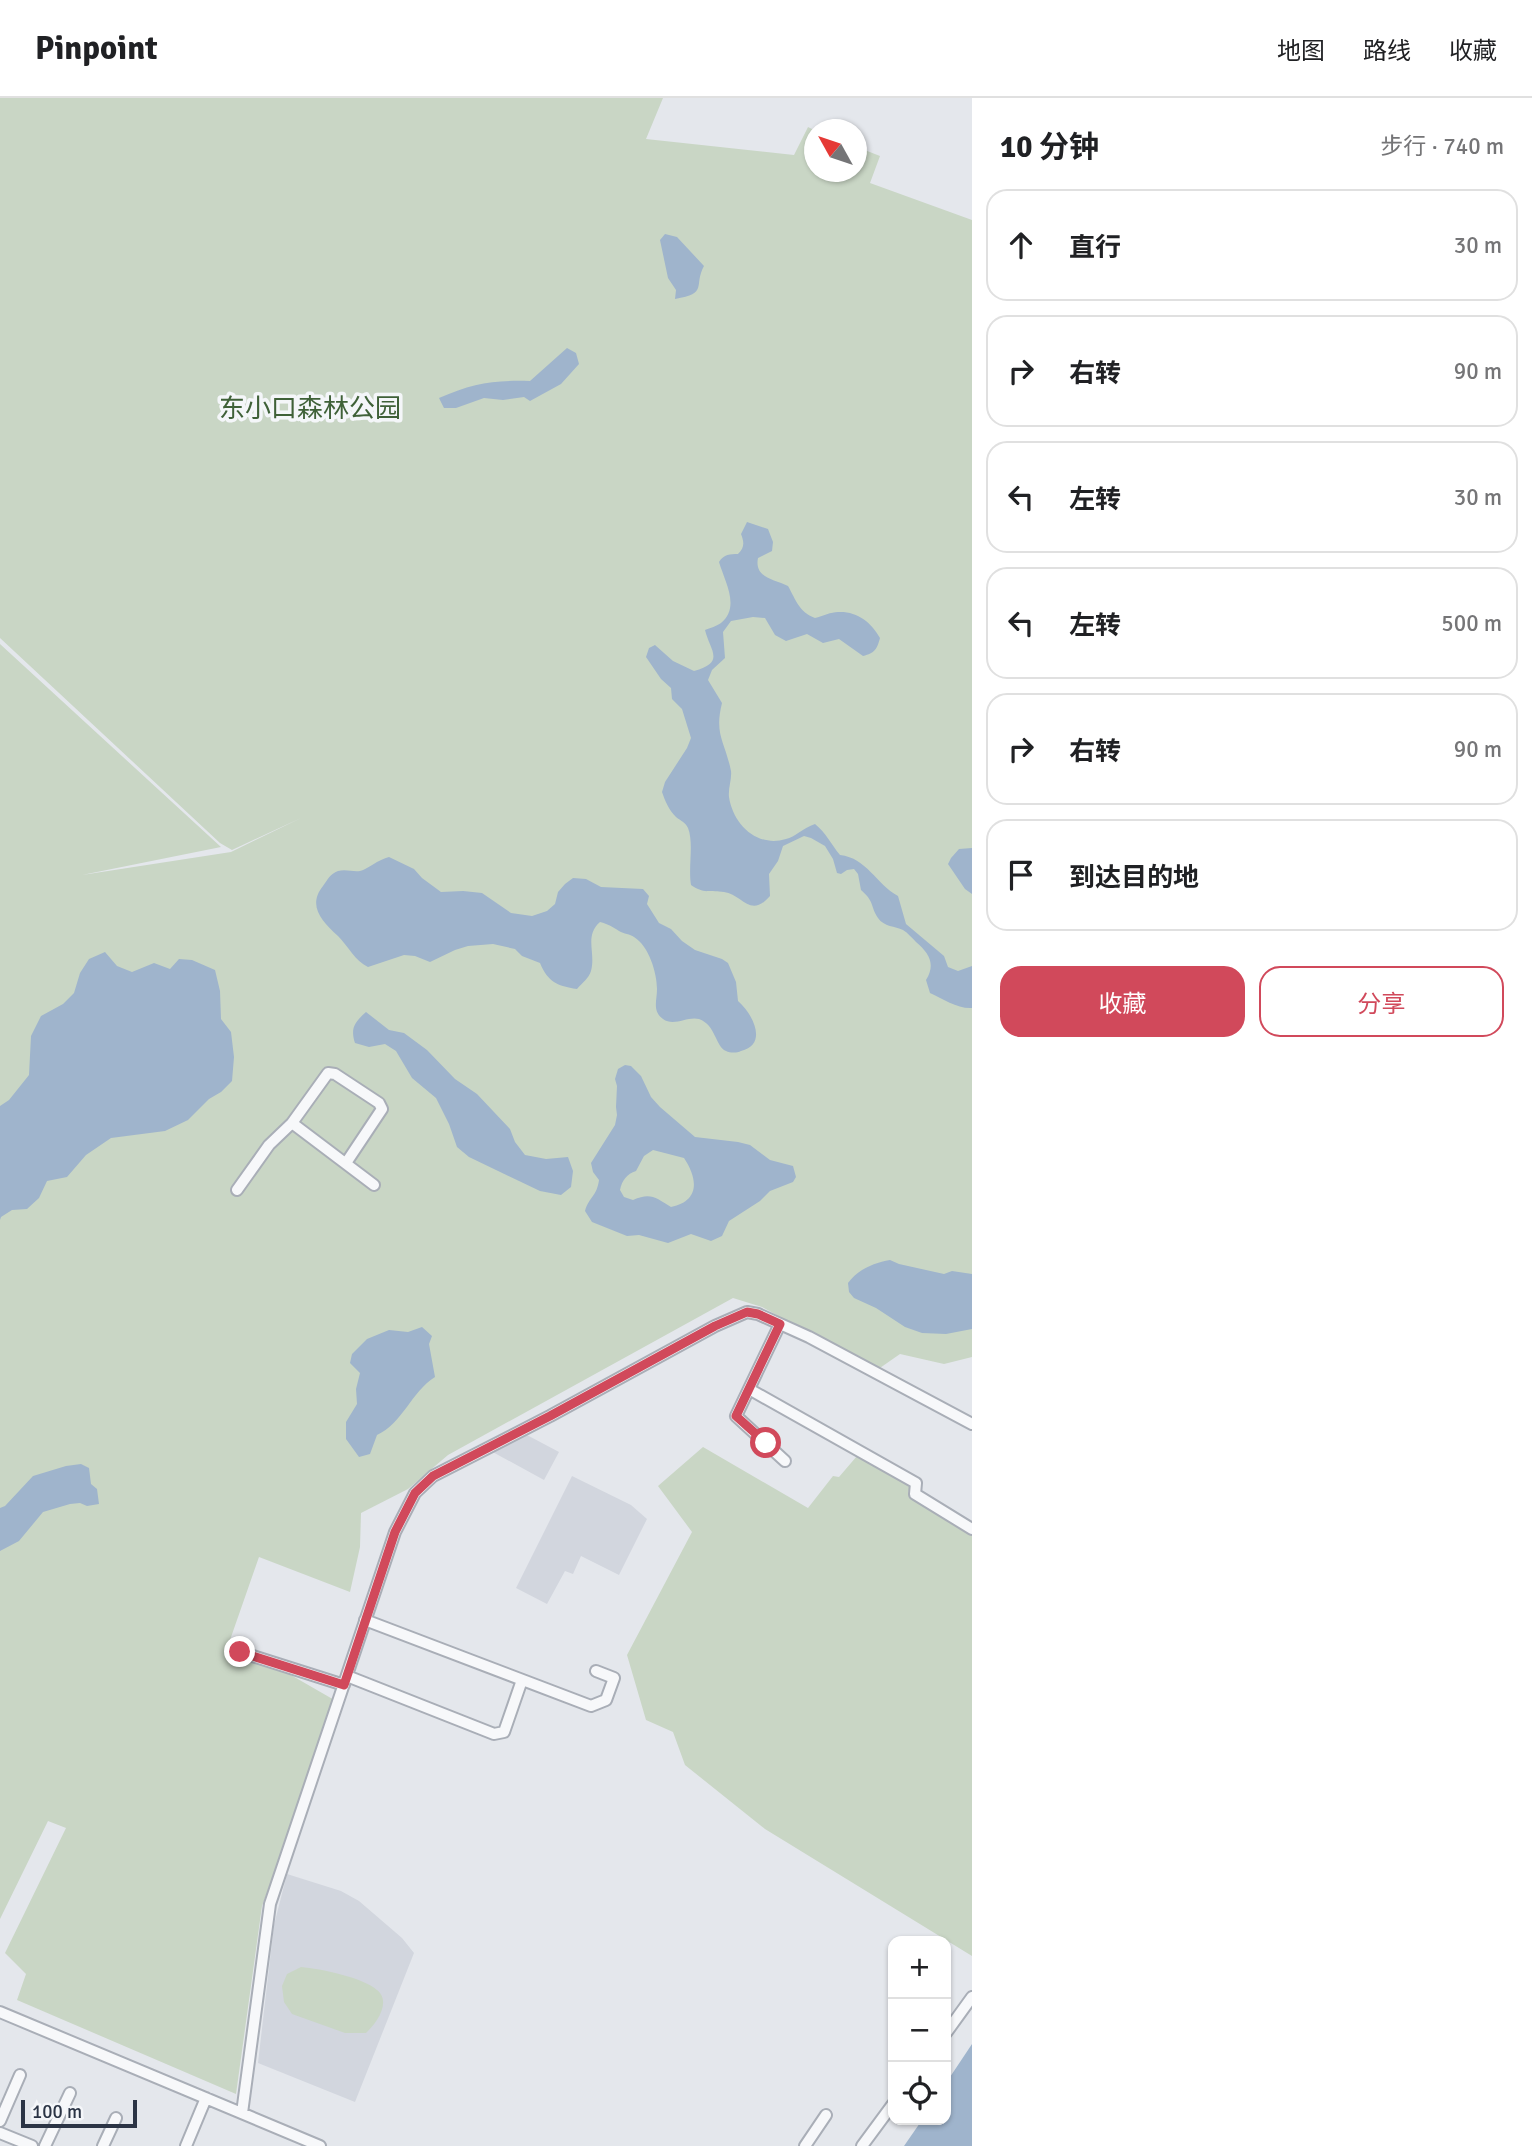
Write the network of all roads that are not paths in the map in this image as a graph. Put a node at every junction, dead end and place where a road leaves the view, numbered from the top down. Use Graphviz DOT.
graph roads {
  1 [pos="292,1123"];
  2 [pos="346,1163"];
  3 [pos="374,1185"];
  4 [pos="237,1190"];
  5 [pos="780,1324"];
  6 [pos="749,1389"];
  7 [pos="972,1423"];
  8 [pos="785,1461"];
  9 [pos="972,1529"];
  10 [pos="365,1620"];
  11 [pos="240,1652"];
  12 [pos="596,1671"];
  13 [pos="522,1680"];
  14 [pos="345,1681"];
  15 [pos="972,1997"];
  16 [pos="0,2012"];
  17 [pos="951,2026"];
  18 [pos="20,2075"];
  19 [pos="70,2093"];
  20 [pos="206,2098"];
  21 [pos="888,2111"];
  22 [pos="242,2113"];
  23 [pos="826,2115"];
  24 [pos="116,2118"];
  25 [pos="0,2121"];
  26 [pos="0,2133"];
  27 [pos="312,2145"];
  28 [pos="32,2146"];
  29 [pos="45,2146"];
  30 [pos="103,2146"];
  31 [pos="186,2146"];
  32 [pos="805,2146"];
  33 [pos="862,2146"];
  1 -- 2 [label="street"];
  1 -- 2 [label="street"];
  1 -- 4 [label="street"];
  2 -- 3 [label="street"];
  5 -- 6 [label="street"];
  5 -- 7 [label="street"];
  5 -- 10 [label="street"];
  6 -- 8 [label="street"];
  6 -- 9 [label="street"];
  10 -- 13 [label="street"];
  10 -- 14 [label="street"];
  11 -- 14 [label="street"];
  12 -- 13 [label="street"];
  13 -- 14 [label="street"];
  14 -- 22 [label="street"];
  15 -- 17 [label="street"];
  16 -- 20 [label="street"];
  18 -- 25 [label="street"];
  19 -- 29 [label="street"];
  20 -- 22 [label="street"];
  20 -- 31 [label="street"];
  21 -- 33 [label="street"];
  22 -- 27 [label="street"];
  23 -- 32 [label="street"];
  24 -- 30 [label="street"];
  26 -- 28 [label="street"];
}
